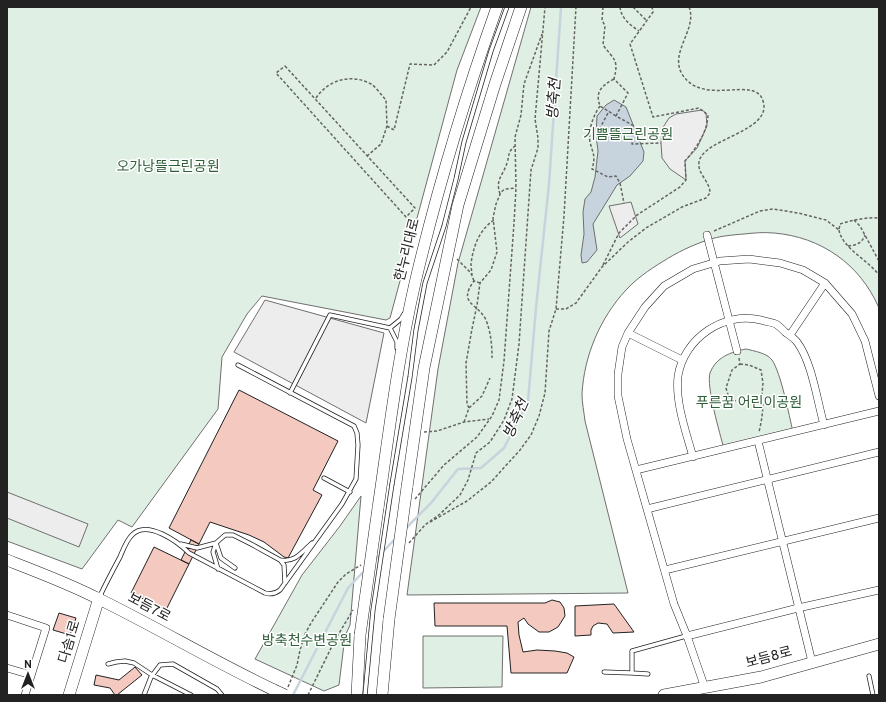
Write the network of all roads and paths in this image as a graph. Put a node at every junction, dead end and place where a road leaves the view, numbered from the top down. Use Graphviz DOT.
graph roads {
  1 [pos="471,7"];
  2 [pos="497,7"];
  3 [pos="508,7"];
  4 [pos="521,7"];
  5 [pos="545,7"];
  6 [pos="576,7"];
  7 [pos="603,7"];
  8 [pos="620,7"];
  9 [pos="633,7"];
  10 [pos="652,7"];
  11 [pos="690,7"];
  12 [pos="646,21"];
  13 [pos="543,30"];
  14 [pos="639,31"];
  15 [pos="614,79"];
  16 [pos="315,98"];
  17 [pos="600,106"];
  18 [pos="608,111"];
  19 [pos="616,116"];
  20 [pos="387,126"];
  21 [pos="591,126"];
  22 [pos="661,143"];
  23 [pos="515,146"];
  24 [pos="367,156"];
  25 [pos="516,188"];
  26 [pos="500,194"];
  27 [pos="624,202"];
  28 [pos="879,218"];
  29 [pos="494,220"];
  30 [pos="854,220"];
  31 [pos="838,230"];
  32 [pos="707,234"];
  33 [pos="865,234"];
  34 [pos="848,246"];
  35 [pos="457,259"];
  36 [pos="879,261"];
  37 [pos="714,263"];
  38 [pos="602,267"];
  39 [pos="879,275"];
  40 [pos="472,276"];
  41 [pos="474,281"];
  42 [pos="480,283"];
  43 [pos="825,283"];
  44 [pos="412,301"];
  45 [pos="476,309"];
  46 [pos="556,309"];
  47 [pos="729,321"];
  48 [pos="390,328"];
  49 [pos="628,333"];
  50 [pos="790,335"];
  51 [pos="737,351"];
  52 [pos="492,358"];
  53 [pos="682,360"];
  54 [pos="400,364"];
  55 [pos="740,364"];
  56 [pos="238,365"];
  57 [pos="490,378"];
  58 [pos="290,392"];
  59 [pos="762,394"];
  60 [pos="879,396"];
  61 [pos="469,408"];
  62 [pos="879,411"];
  63 [pos="490,419"];
  64 [pos="464,422"];
  65 [pos="824,425"];
  66 [pos="424,432"];
  67 [pos="758,441"];
  68 [pos="879,452"];
  69 [pos="693,457"];
  70 [pos="636,470"];
  71 [pos="469,474"];
  72 [pos="324,478"];
  73 [pos="767,479"];
  74 [pos="350,492"];
  75 [pos="414,500"];
  76 [pos="647,509"];
  77 [pos="879,518"];
  78 [pos="425,525"];
  79 [pos="317,538"];
  80 [pos="782,542"];
  81 [pos="216,543"];
  82 [pos="180,544"];
  83 [pos="7,560"];
  84 [pos="280,560"];
  85 [pos="365,560"];
  86 [pos="235,568"];
  87 [pos="218,569"];
  88 [pos="665,570"];
  89 [pos="284,584"];
  90 [pos="879,590"];
  91 [pos="99,598"];
  92 [pos="798,608"];
  93 [pos="7,615"];
  94 [pos="687,636"];
  95 [pos="879,644"];
  96 [pos="812,662"];
  97 [pos="108,664"];
  98 [pos="7,668"];
  99 [pos="604,672"];
  100 [pos="632,673"];
  101 [pos="648,674"];
  102 [pos="31,675"];
  103 [pos="152,675"];
  104 [pos="869,676"];
  105 [pos="706,691"];
  106 [pos="286,692"];
  107 [pos="25,695"];
  108 [pos="69,695"];
  109 [pos="144,695"];
  110 [pos="191,695"];
  111 [pos="222,695"];
  112 [pos="357,695"];
  113 [pos="365,695"];
  114 [pos="382,695"];
  115 [pos="664,695"];
  116 [pos="872,695"];
  1 -- 20 [label="path"];
  2 -- 44 [label="street, 한누리대로"];
  3 -- 113 [label="lane, bridge"];
  4 -- 114 [label="street, bridge"];
  5 -- 13 [label="path"];
  6 -- 46 [label="path"];
  7 -- 15 [label="path"];
  8 -- 14 [label="path"];
  9 -- 12 [label="path"];
  10 -- 12 [label="path"];
  11 -- 38 [label="path"];
  12 -- 14 [label="path"];
  13 -- 23 [label="path"];
  13 -- 71 [label="path"];
  14 -- 38 [label="path"];
  15 -- 17 [label="path"];
  15 -- 19 [label="path"];
  16 -- 20 [label="path"];
  16 -- 24 [label="path"];
  16 -- 24 [label="path"];
  17 -- 18 [label="path"];
  17 -- 21 [label="path"];
  18 -- 19 [label="path"];
  18 -- 21 [label="path"];
  19 -- 22 [label="path"];
  20 -- 24 [label="path"];
  21 -- 27 [label="path"];
  23 -- 25 [label="path"];
  23 -- 26 [label="path"];
  25 -- 26 [label="path"];
  25 -- 63 [label="path"];
  26 -- 29 [label="path"];
  28 -- 30 [label="path"];
  29 -- 40 [label="path"];
  29 -- 42 [label="path"];
  30 -- 31 [label="path"];
  30 -- 33 [label="path"];
  31 -- 32 [label="path"];
  31 -- 34 [label="path"];
  32 -- 37 [label="street"];
  33 -- 34 [label="path"];
  33 -- 36 [label="path"];
  34 -- 39 [label="path"];
  35 -- 40 [label="path"];
  37 -- 43 [label="street"];
  37 -- 47 [label="street"];
  37 -- 49 [label="street"];
  38 -- 46 [label="path"];
  40 -- 41 [label="path"];
  41 -- 42 [label="path"];
  41 -- 45 [label="path"];
  42 -- 45 [label="path"];
  43 -- 50 [label="street"];
  43 -- 60 [label="street"];
  44 -- 48 [label="lane"];
  44 -- 54 [label="street, 한누리대로"];
  45 -- 52 [label="path"];
  45 -- 61 [label="path"];
  46 -- 78 [label="path"];
  47 -- 50 [label="street"];
  47 -- 51 [label="street"];
  47 -- 53 [label="street"];
  48 -- 54 [label="lane"];
  48 -- 58 [label="lane"];
  49 -- 53 [label="street"];
  49 -- 70 [label="street"];
  50 -- 65 [label="street"];
  51 -- 55 [label="path"];
  53 -- 69 [label="street"];
  54 -- 112 [label="street, 한누리대로, bridge"];
  55 -- 59 [label="path"];
  55 -- 59 [label="path"];
  56 -- 58 [label="lane"];
  57 -- 61 [label="path"];
  58 -- 74 [label="lane"];
  59 -- 67 [label="path"];
  61 -- 64 [label="path"];
  62 -- 65 [label="street"];
  63 -- 64 [label="path"];
  63 -- 75 [label="path"];
  64 -- 66 [label="path"];
  65 -- 67 [label="street"];
  67 -- 69 [label="street"];
  67 -- 73 [label="street"];
  68 -- 73 [label="street"];
  69 -- 70 [label="street"];
  70 -- 76 [label="street"];
  72 -- 74 [label="lane"];
  73 -- 76 [label="street"];
  73 -- 80 [label="street"];
  74 -- 79 [label="lane"];
  76 -- 88 [label="street"];
  77 -- 80 [label="street"];
  79 -- 84 [label="lane"];
  79 -- 89 [label="lane"];
  80 -- 88 [label="street"];
  80 -- 92 [label="street"];
  81 -- 82 [label="lane"];
  81 -- 84 [label="lane"];
  81 -- 86 [label="lane"];
  81 -- 87 [label="lane"];
  82 -- 87 [label="lane"];
  82 -- 91 [label="lane"];
  83 -- 91 [label="street, 보듬7로"];
  84 -- 89 [label="lane"];
  85 -- 106 [label="path"];
  87 -- 89 [label="lane"];
  88 -- 94 [label="street"];
  90 -- 92 [label="street"];
  91 -- 106 [label="street, 보듬7로, bridge"];
  91 -- 108 [label="street, 다솜1로"];
  92 -- 94 [label="street"];
  92 -- 96 [label="street"];
  93 -- 102 [label="street"];
  94 -- 100 [label="lane"];
  94 -- 105 [label="street"];
  95 -- 96 [label="street, 보듬8로"];
  96 -- 105 [label="street, 보듬8로"];
  97 -- 103 [label="lane"];
  98 -- 102 [label="street"];
  99 -- 100 [label="lane"];
  100 -- 101 [label="lane"];
  102 -- 107 [label="street"];
  103 -- 109 [label="lane"];
  103 -- 110 [label="lane"];
  103 -- 111 [label="lane"];
  104 -- 116 [label="lane"];
  105 -- 115 [label="street, 보듬8로"];
}
